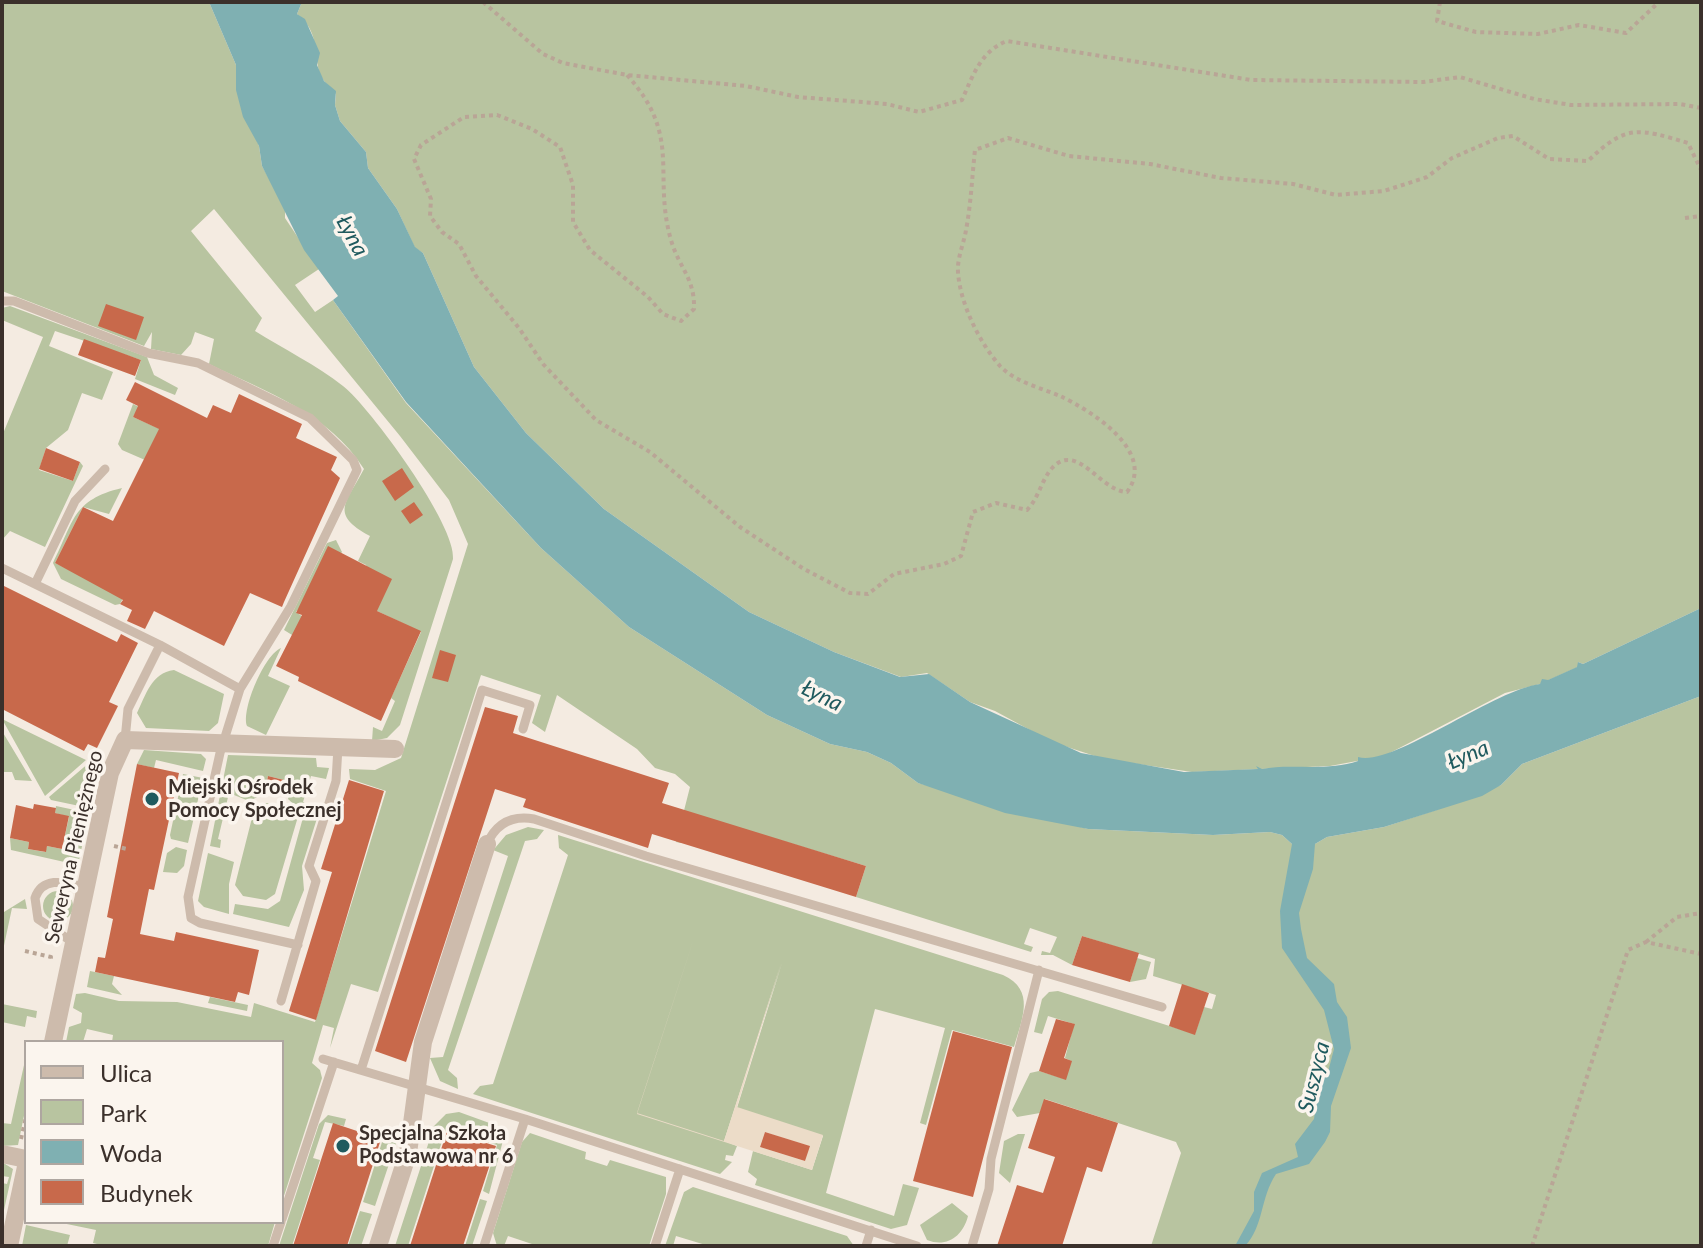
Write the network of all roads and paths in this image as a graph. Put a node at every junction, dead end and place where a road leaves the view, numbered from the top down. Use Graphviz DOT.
graph roads {
  1 [pos="483,2"];
  2 [pos="1440,2"];
  3 [pos="1659,2"];
  4 [pos="627,75"];
  5 [pos="1701,108"];
  6 [pos="1701,170"];
  7 [pos="1701,216"];
  8 [pos="1685,218"];
  9 [pos="2,301"];
  10 [pos="105,469"];
  11 [pos="2,568"];
  12 [pos="35,584"];
  13 [pos="160,645"];
  14 [pos="240,689"];
  15 [pos="523,729"];
  16 [pos="125,740"];
  17 [pos="223,742"];
  18 [pos="338,747"];
  19 [pos="395,749"];
  20 [pos="108,844"];
  21 [pos="487,844"];
  22 [pos="127,849"];
  23 [pos="86,887"];
  24 [pos="1701,913"];
  25 [pos="1646,942"];
  26 [pos="74,943"];
  27 [pos="298,945"];
  28 [pos="25,951"];
  29 [pos="1701,954"];
  30 [pos="1039,970"];
  31 [pos="48,971"];
  32 [pos="281,1001"];
  33 [pos="1162,1007"];
  34 [pos="53,1040"];
  35 [pos="323,1059"];
  36 [pos="334,1062"];
  37 [pos="361,1070"];
  38 [pos="418,1087"];
  39 [pos="525,1119"];
  40 [pos="2,1154"];
  41 [pos="24,1159"];
  42 [pos="680,1169"];
  43 [pos="24,1176"];
  44 [pos="284,1215"];
  45 [pos="281,1224"];
  46 [pos="871,1230"];
  47 [pos="9,1246"];
  48 [pos="273,1246"];
  49 [pos="378,1246"];
  50 [pos="484,1246"];
  51 [pos="655,1246"];
  52 [pos="866,1246"];
  53 [pos="917,1246"];
  54 [pos="972,1246"];
  55 [pos="1532,1246"];
  1 -- 4 [label="path"];
  2 -- 3 [label="path"];
  4 -- 5 [label="path"];
  4 -- 6 [label="path"];
  7 -- 8 [label="path"];
  9 -- 14 [label="lane"];
  10 -- 12 [label="lane"];
  11 -- 12 [label="lane"];
  12 -- 13 [label="lane"];
  13 -- 14 [label="lane"];
  13 -- 16 [label="lane"];
  14 -- 17 [label="lane"];
  15 -- 37 [label="lane"];
  16 -- 17 [label="street, Seweryna Pieniężnego"];
  16 -- 23 [label="street, Seweryna Pieniężnego"];
  17 -- 18 [label="street, Seweryna Pieniężnego"];
  17 -- 27 [label="lane"];
  18 -- 19 [label="street, Seweryna Pieniężnego"];
  18 -- 27 [label="lane"];
  20 -- 22 [label="path"];
  21 -- 30 [label="lane"];
  21 -- 38 [label="street"];
  23 -- 26 [label="street, Seweryna Pieniężnego"];
  23 -- 26 [label="lane"];
  24 -- 25 [label="path"];
  25 -- 29 [label="path"];
  25 -- 55 [label="path"];
  26 -- 34 [label="street, Seweryna Pieniężnego"];
  27 -- 32 [label="lane"];
  28 -- 31 [label="path"];
  30 -- 33 [label="lane"];
  30 -- 54 [label="lane"];
  35 -- 36 [label="lane"];
  36 -- 37 [label="lane"];
  36 -- 44 [label="lane"];
  37 -- 38 [label="lane"];
  38 -- 39 [label="lane"];
  38 -- 49 [label="street"];
  39 -- 42 [label="lane"];
  39 -- 50 [label="lane"];
  40 -- 41 [label="street"];
  42 -- 46 [label="lane"];
  42 -- 51 [label="lane"];
  43 -- 47 [label="street"];
  45 -- 48 [label="lane"];
  46 -- 52 [label="lane"];
  46 -- 53 [label="lane"];
}
